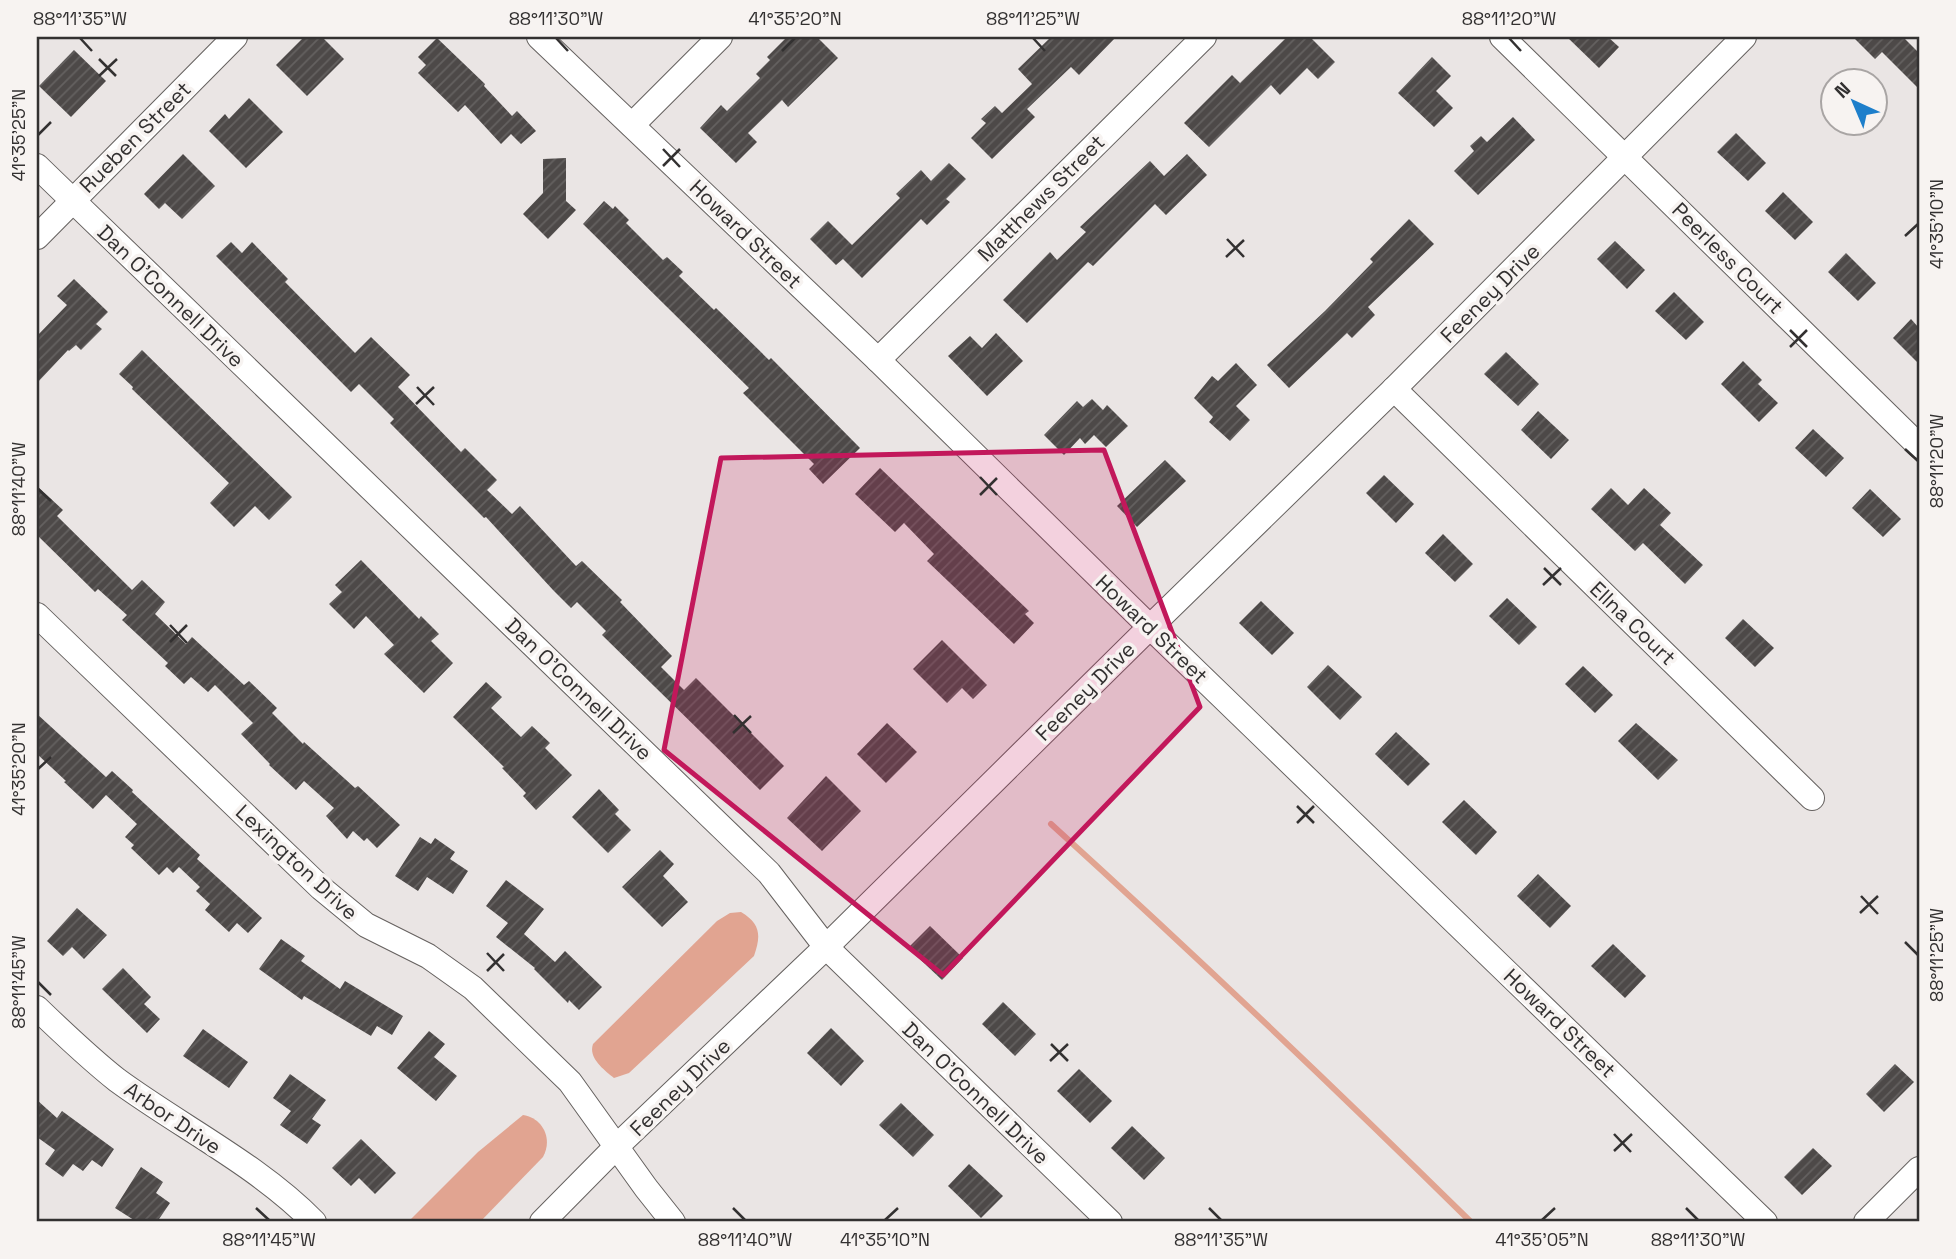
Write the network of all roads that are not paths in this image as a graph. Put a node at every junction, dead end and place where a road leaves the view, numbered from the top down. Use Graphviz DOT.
graph roads {
  1 [pos="235,37"];
  2 [pos="538,37"];
  3 [pos="720,37"];
  4 [pos="1204,37"];
  5 [pos="1502,37"];
  6 [pos="1744,37"];
  7 [pos="632,125"];
  8 [pos="1626,157"];
  9 [pos="37,166"];
  10 [pos="72,201"];
  11 [pos="37,237"];
  12 [pos="878,360"];
  13 [pos="1394,389"];
  14 [pos="1919,446"];
  15 [pos="37,615"];
  16 [pos="1150,627"];
  17 [pos="1812,798"];
  18 [pos="826,947"];
  19 [pos="37,1008"];
  20 [pos="616,1147"];
  21 [pos="1919,1169"];
  22 [pos="314,1222"];
  23 [pos="542,1222"];
  24 [pos="673,1222"];
  25 [pos="1110,1222"];
  26 [pos="1765,1222"];
  27 [pos="1866,1222"];
  1 -- 10 [label="street, Rueben Street"];
  2 -- 7 [label="street, Howard Street"];
  3 -- 7 [label="street"];
  4 -- 12 [label="street, Matthews Street"];
  5 -- 8 [label="street, Peerless Court"];
  6 -- 8 [label="street, Feeney Drive"];
  7 -- 12 [label="street, Howard Street"];
  8 -- 13 [label="street, Feeney Drive"];
  8 -- 14 [label="street, Peerless Court"];
  9 -- 10 [label="street, Dan O'Connell Drive"];
  10 -- 11 [label="street, Rueben Street"];
  10 -- 18 [label="street, Dan O'Connell Drive"];
  12 -- 16 [label="street, Howard Street"];
  13 -- 16 [label="street, Feeney Drive"];
  13 -- 17 [label="street, Ellna Court"];
  15 -- 20 [label="street, Lexington Drive"];
  16 -- 18 [label="street, Feeney Drive"];
  16 -- 26 [label="street, Howard Street"];
  18 -- 20 [label="street, Feeney Drive"];
  18 -- 25 [label="street, Dan O'Connell Drive"];
  19 -- 22 [label="street, Arbor Drive"];
  20 -- 23 [label="street, Feeney Drive"];
  20 -- 24 [label="street, Lexington Drive"];
  21 -- 27 [label="street"];
}
